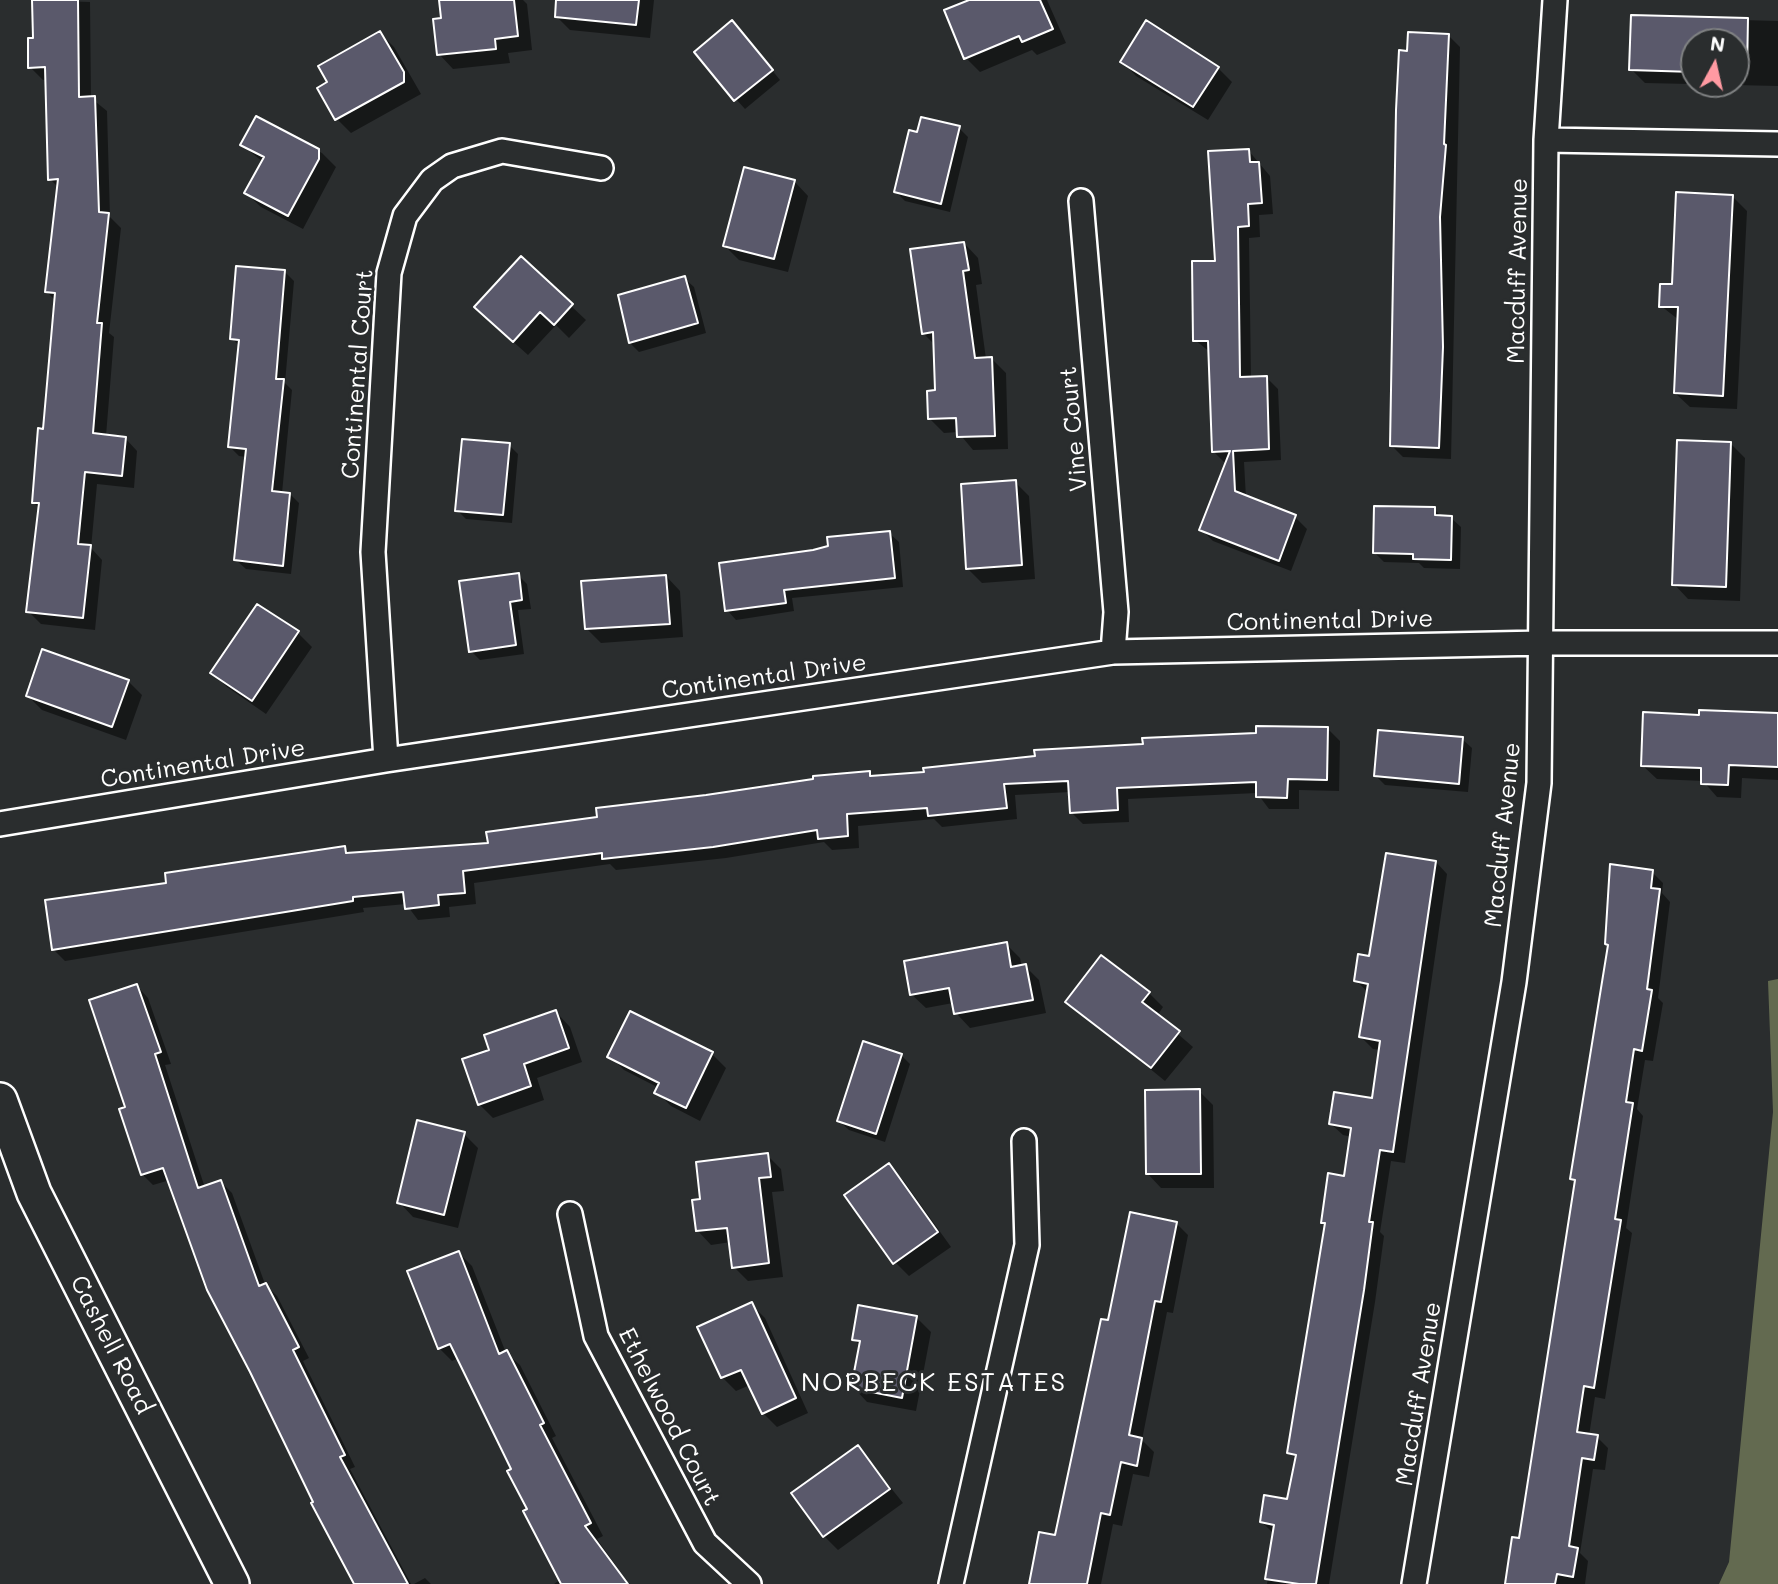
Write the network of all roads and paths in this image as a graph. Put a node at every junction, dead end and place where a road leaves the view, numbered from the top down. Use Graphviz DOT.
graph roads {
  1 [pos="1555,0"];
  2 [pos="1546,140"];
  3 [pos="1778,144"];
  4 [pos="601,168"];
  5 [pos="1081,201"];
  6 [pos="1541,643"];
  7 [pos="1778,643"];
  8 [pos="1113,652"];
  9 [pos="386,760"];
  10 [pos="0,824"];
  11 [pos="0,1100"];
  12 [pos="1024,1141"];
  13 [pos="570,1214"];
  14 [pos="232,1584"];
  15 [pos="749,1584"];
  16 [pos="951,1584"];
  17 [pos="1414,1584"];
  1 -- 2 [label="street, Macduff Avenue"];
  2 -- 3 [label="street"];
  2 -- 6 [label="street, Macduff Avenue"];
  4 -- 9 [label="street, Continental Court"];
  5 -- 8 [label="street, Vine Court"];
  6 -- 7 [label="street, Continental Drive"];
  6 -- 8 [label="street, Continental Drive"];
  6 -- 17 [label="street, Macduff Avenue"];
  8 -- 9 [label="street, Continental Drive"];
  9 -- 10 [label="street, Continental Drive"];
  11 -- 14 [label="street, Cashell Road"];
  12 -- 16 [label="street"];
  13 -- 15 [label="street, Ethelwood Court"];
}
